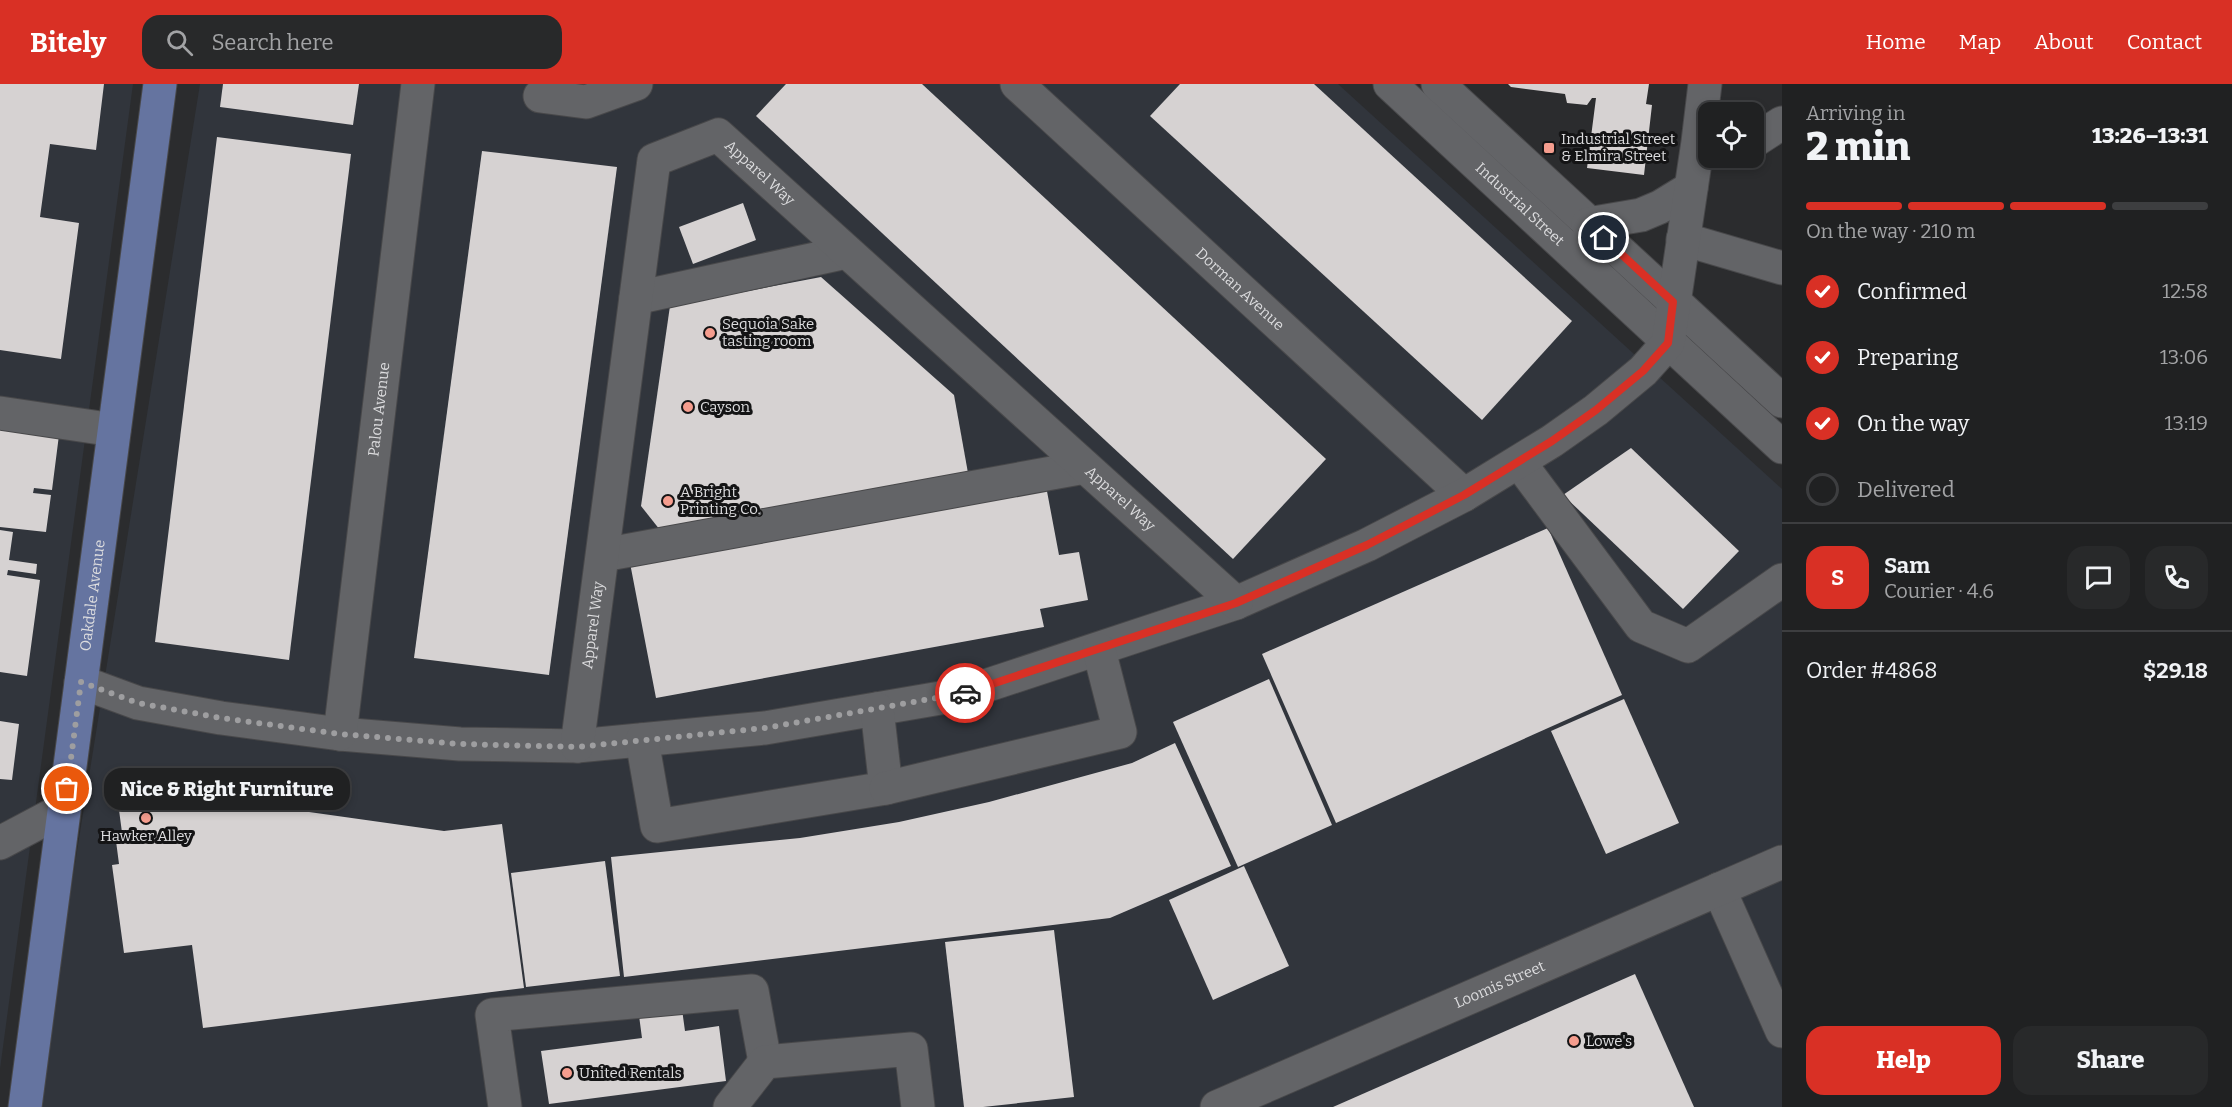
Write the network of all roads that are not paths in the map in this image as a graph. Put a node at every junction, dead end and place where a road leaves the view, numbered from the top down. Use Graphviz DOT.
graph roads {
  1 [pos="160,84"];
  2 [pos="418,84"];
  3 [pos="636,84"];
  4 [pos="1017,84"];
  5 [pos="1390,84"];
  6 [pos="1438,84"];
  7 [pos="1705,84"];
  8 [pos="540,96"];
  9 [pos="1704,102"];
  10 [pos="1782,123"];
  11 [pos="1764,135"];
  12 [pos="1698,162"];
  13 [pos="1691,188"];
  14 [pos="1588,224"];
  15 [pos="1683,239"];
  16 [pos="847,252"];
  17 [pos="1782,268"];
  18 [pos="636,298"];
  19 [pos="1673,302"];
  20 [pos="1668,343"];
  21 [pos="1782,401"];
  22 [pos="0,413"];
  23 [pos="114,430"];
  24 [pos="1782,447"];
  25 [pos="1519,462"];
  26 [pos="1085,467"];
  27 [pos="1464,495"];
  28 [pos="603,555"];
  29 [pos="1782,580"];
  30 [pos="1236,603"];
  31 [pos="1098,650"];
  32 [pos="81,682"];
  33 [pos="877,709"];
  34 [pos="340,734"];
  35 [pos="642,740"];
  36 [pos="577,747"];
  37 [pos="886,788"];
  38 [pos="64,809"];
  39 [pos="0,843"];
  40 [pos="1782,862"];
  41 [pos="1719,889"];
  42 [pos="1782,1031"];
  43 [pos="765,1062"];
  44 [pos="25,1107"];
  45 [pos="505,1107"];
  46 [pos="729,1107"];
  47 [pos="918,1107"];
  48 [pos="1216,1107"];
  1 -- 23 [label="main road, Oakdale Avenue"];
  2 -- 34 [label="street, Palou Avenue"];
  3 -- 8 [label="street"];
  4 -- 27 [label="street, Dorman Avenue"];
  5 -- 20 [label="street, Industrial Street"];
  6 -- 14 [label="street"];
  7 -- 9 [label="street"];
  10 -- 11 [label="street"];
  12 -- 13 [label="street"];
  13 -- 14 [label="street"];
  13 -- 15 [label="street"];
  14 -- 19 [label="street"];
  15 -- 17 [label="street"];
  15 -- 19 [label="street"];
  16 -- 18 [label="street"];
  16 -- 18 [label="street, Apparel Way"];
  16 -- 26 [label="street, Apparel Way"];
  18 -- 28 [label="street, Apparel Way"];
  19 -- 20 [label="street"];
  19 -- 21 [label="street"];
  20 -- 24 [label="street, Industrial Street"];
  20 -- 25 [label="street"];
  22 -- 23 [label="street"];
  23 -- 32 [label="main road, Oakdale Avenue"];
  25 -- 27 [label="street"];
  25 -- 29 [label="street"];
  26 -- 28 [label="street"];
  26 -- 30 [label="street, Apparel Way"];
  27 -- 30 [label="street"];
  28 -- 36 [label="street, Apparel Way"];
  30 -- 31 [label="street"];
  31 -- 33 [label="street"];
  31 -- 37 [label="street"];
  32 -- 34 [label="street"];
  32 -- 38 [label="main road, Oakdale Avenue"];
  33 -- 35 [label="street"];
  33 -- 37 [label="street"];
  34 -- 36 [label="street"];
  35 -- 36 [label="street"];
  35 -- 37 [label="street"];
  38 -- 39 [label="street"];
  38 -- 44 [label="main road, Oakdale Avenue"];
  40 -- 41 [label="street, Loomis Street"];
  41 -- 42 [label="street"];
  41 -- 48 [label="street, Loomis Street"];
  43 -- 45 [label="street"];
  43 -- 46 [label="street"];
  43 -- 47 [label="street"];
}
